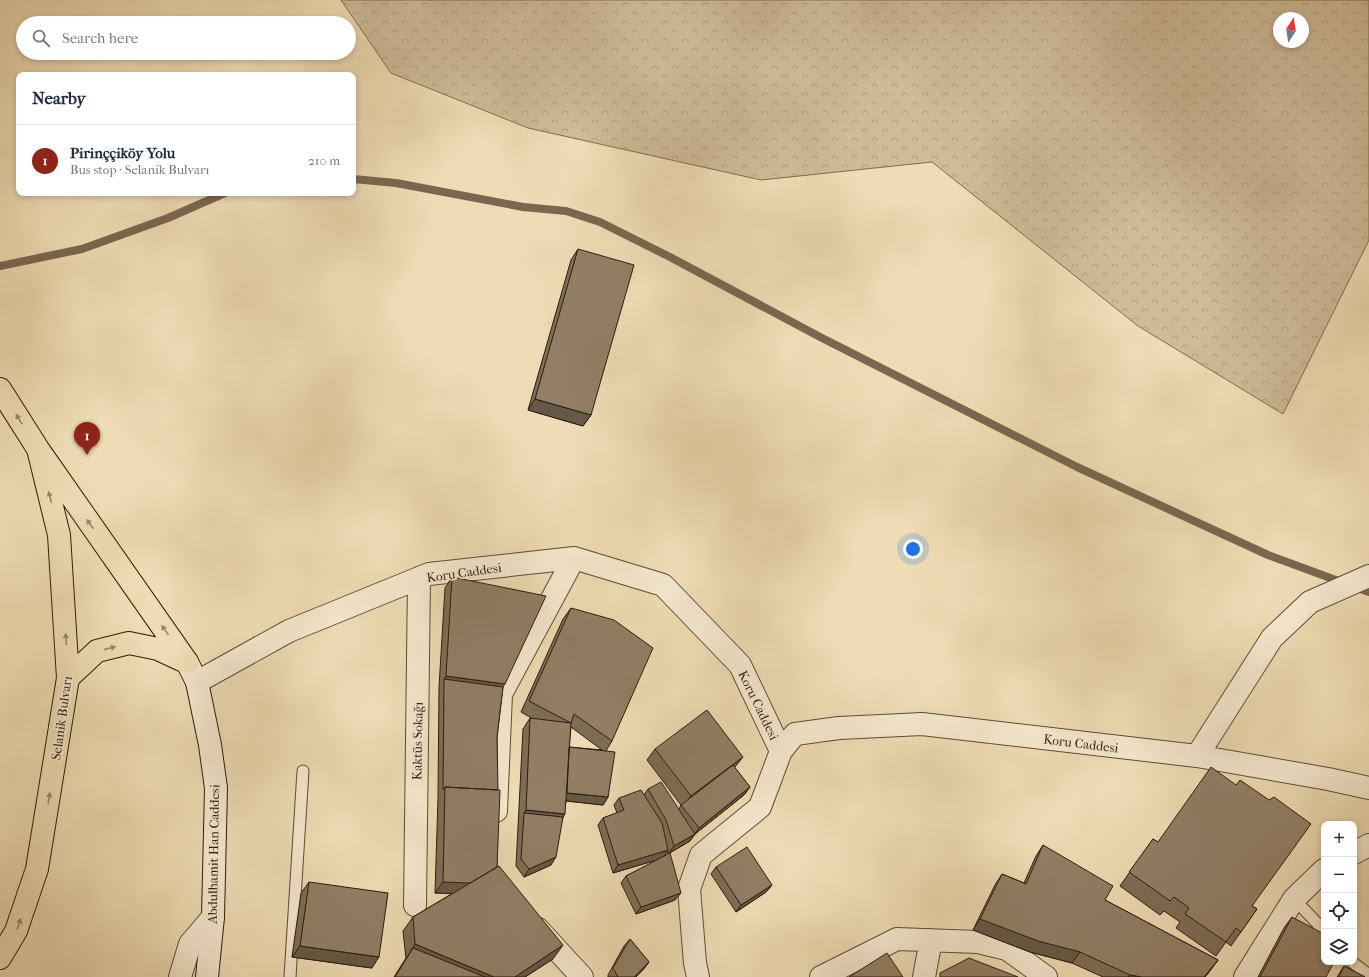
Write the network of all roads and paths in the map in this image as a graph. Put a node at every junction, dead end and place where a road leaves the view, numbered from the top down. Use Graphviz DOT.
graph roads {
  1 [pos="0,389"];
  2 [pos="38,449"];
  3 [pos="574,558"];
  4 [pos="1369,576"];
  5 [pos="420,578"];
  6 [pos="187,662"];
  7 [pos="68,678"];
  8 [pos="196,682"];
  9 [pos="781,751"];
  10 [pos="1197,756"];
  11 [pos="303,771"];
  12 [pos="1369,788"];
  13 [pos="496,829"];
  14 [pos="1369,845"];
  15 [pos="1357,851"];
  16 [pos="1321,873"];
  17 [pos="1294,899"];
  18 [pos="414,905"];
  19 [pos="526,916"];
  20 [pos="212,917"];
  21 [pos="1322,929"];
  22 [pos="930,940"];
  23 [pos="0,958"];
  24 [pos="1356,965"];
  25 [pos="1369,975"];
  26 [pos="180,977"];
  27 [pos="207,977"];
  28 [pos="290,977"];
  29 [pos="582,977"];
  30 [pos="698,977"];
  31 [pos="821,977"];
  32 [pos="924,977"];
  33 [pos="1046,977"];
  34 [pos="1245,977"];
  2 -- 1 [label="main road, one-way"];
  6 -- 2 [label="main road, one-way"];
  7 -- 2 [label="main road, Selanik Bulvarı, one-way"];
  3 -- 5 [label="street, Koru Caddesi"];
  3 -- 9 [label="street, Koru Caddesi"];
  3 -- 13 [label="street"];
  4 -- 10 [label="street"];
  5 -- 8 [label="street, Koru Caddesi"];
  5 -- 18 [label="street, Kaktüs Sokağı"];
  7 -- 6 [label="main road, one-way"];
  6 -- 8 [label="street, Abdulhamit Han Caddesi"];
  23 -- 7 [label="main road, Selanik Bulvarı, one-way"];
  8 -- 20 [label="street, Abdulhamit Han Caddesi"];
  9 -- 10 [label="street, Koru Caddesi"];
  9 -- 30 [label="street"];
  10 -- 12 [label="street, Koru Caddesi"];
  11 -- 28 [label="lane"];
  14 -- 15 [label="street"];
  16 -- 17 [label="street"];
  17 -- 21 [label="lane"];
  17 -- 34 [label="street"];
  19 -- 29 [label="street"];
  20 -- 26 [label="street"];
  20 -- 27 [label="street, Abdulhamit Han Caddesi"];
  22 -- 31 [label="street"];
  22 -- 32 [label="street"];
  22 -- 33 [label="street"];
  24 -- 25 [label="lane"];
}
